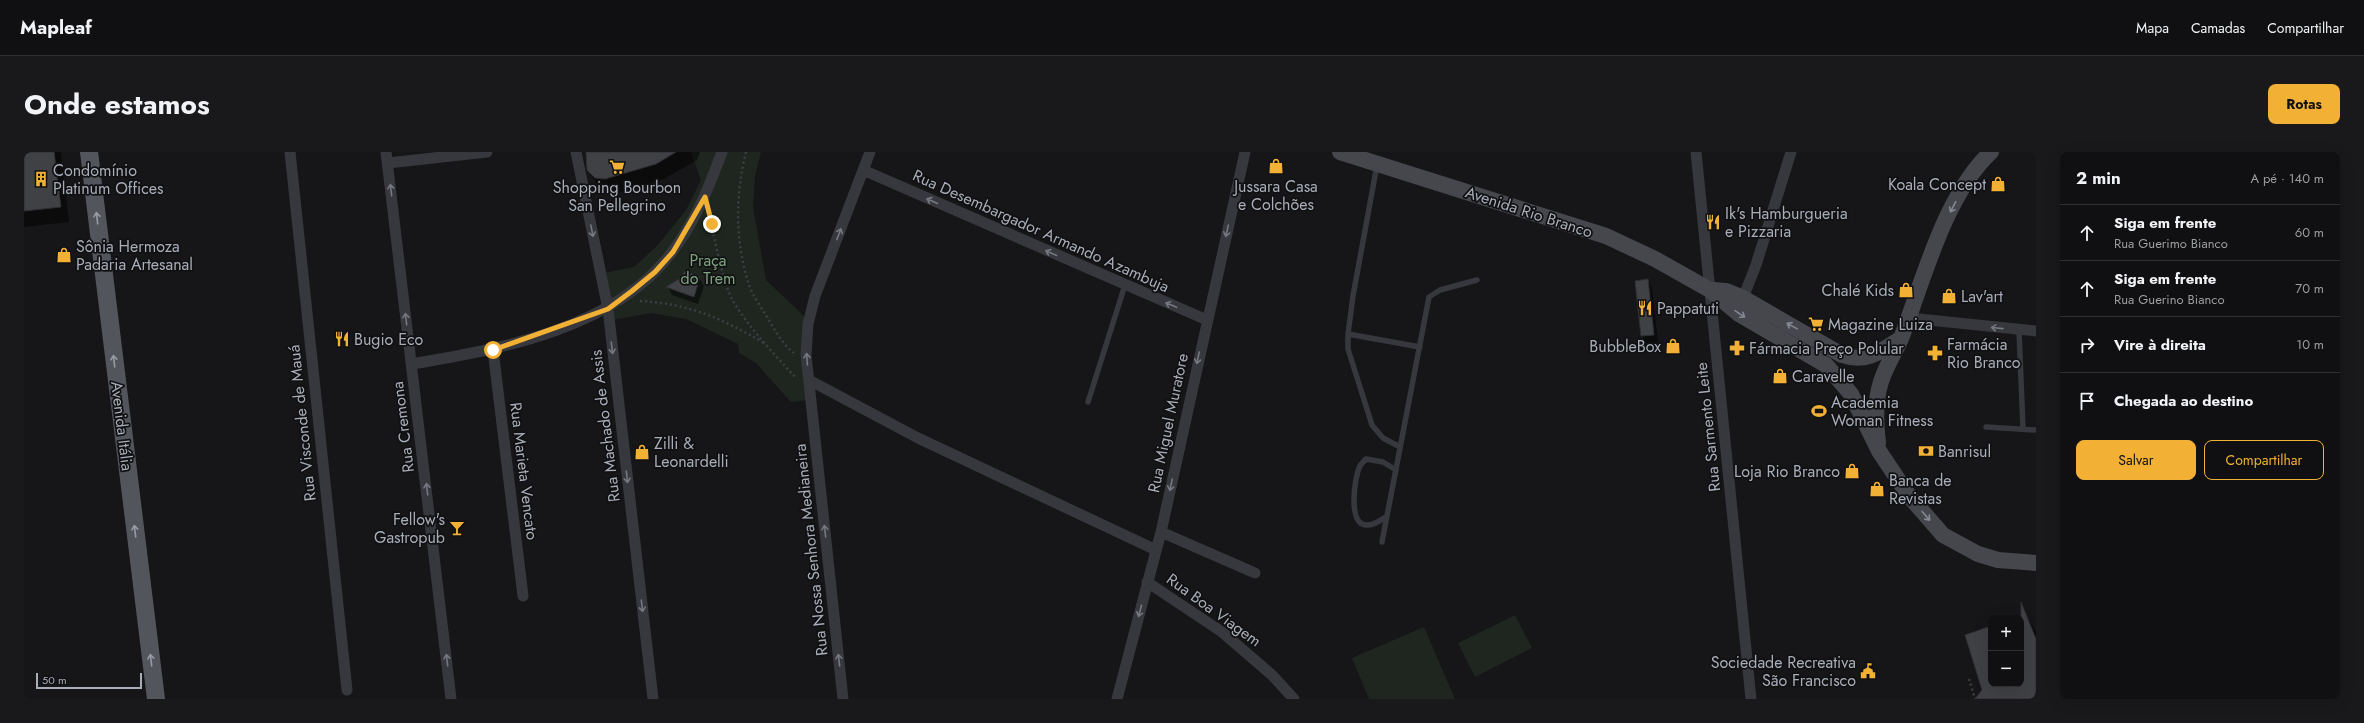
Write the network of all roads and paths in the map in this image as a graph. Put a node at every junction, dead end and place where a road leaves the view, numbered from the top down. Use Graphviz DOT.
graph roads {
  1 [pos="89,152"];
  2 [pos="290,152"];
  3 [pos="487,152"];
  4 [pos="576,152"];
  5 [pos="722,152"];
  6 [pos="746,152"];
  7 [pos="870,152"];
  8 [pos="1245,152"];
  9 [pos="1340,152"];
  10 [pos="1696,152"];
  11 [pos="1791,152"];
  12 [pos="1991,152"];
  13 [pos="387,158"];
  14 [pos="1377,159"];
  15 [pos="863,170"];
  16 [pos="705,197"];
  17 [pos="1477,280"];
  18 [pos="1125,286"];
  19 [pos="1710,290"];
  20 [pos="1743,298"];
  21 [pos="621,299"];
  22 [pos="608,309"];
  23 [pos="1909,318"];
  24 [pos="1206,320"];
  25 [pos="2019,330"];
  26 [pos="2036,331"];
  27 [pos="1348,334"];
  28 [pos="1901,338"];
  29 [pos="765,344"];
  30 [pos="1420,347"];
  31 [pos="493,350"];
  32 [pos="806,354"];
  33 [pos="412,364"];
  34 [pos="809,389"];
  35 [pos="1088,402"];
  36 [pos="1986,427"];
  37 [pos="2023,429"];
  38 [pos="2036,430"];
  39 [pos="1400,447"];
  40 [pos="1879,451"];
  41 [pos="1396,470"];
  42 [pos="1386,517"];
  43 [pos="1161,532"];
  44 [pos="1382,542"];
  45 [pos="1156,550"];
  46 [pos="2036,563"];
  47 [pos="1255,573"];
  48 [pos="1147,582"];
  49 [pos="523,596"];
  50 [pos="1969,679"];
  51 [pos="347,690"];
  52 [pos="156,699"];
  53 [pos="451,699"];
  54 [pos="653,699"];
  55 [pos="843,699"];
  56 [pos="1117,699"];
  57 [pos="1294,699"];
  58 [pos="1752,699"];
  59 [pos="1975,699"];
  52 -- 1 [label="main road, Avenida Itália, one-way"];
  2 -- 51 [label="street, Rua Visconde de Mauá"];
  3 -- 13 [label="street"];
  4 -- 22 [label="street, Rua Machado de Assis, one-way"];
  5 -- 16 [label="street"];
  6 -- 32 [label="path"];
  7 -- 15 [label="street, Rua Nossa Senhora Medianeira"];
  8 -- 24 [label="street, Rua Miguel Muratore, one-way"];
  9 -- 14 [label="main road, Avenida Rio Branco"];
  10 -- 19 [label="street, Rua Sarmento Leite"];
  11 -- 20 [label="street"];
  12 -- 23 [label="main road, one-way"];
  33 -- 13 [label="street, Rua Cremona, one-way"];
  14 -- 19 [label="main road, Avenida Rio Branco"];
  14 -- 27 [label="lane"];
  18 -- 15 [label="street, Rua Desembargador Armando Azambuja, one-way"];
  32 -- 15 [label="street, Rua Nossa Senhora Medianeira, one-way"];
  16 -- 21 [label="street"];
  16 -- 29 [label="path"];
  17 -- 30 [label="lane"];
  24 -- 18 [label="street, Rua Desembargador Armando Azambuja, one-way"];
  18 -- 35 [label="lane"];
  19 -- 20 [label="main road, Avenida Rio Branco"];
  19 -- 40 [label="main road, Avenida Rio Branco, one-way"];
  19 -- 58 [label="street, Rua Sarmento Leite"];
  28 -- 20 [label="main road, Avenida Rio Branco, one-way"];
  21 -- 22 [label="street"];
  21 -- 29 [label="path"];
  22 -- 31 [label="street"];
  22 -- 54 [label="street, Rua Machado de Assis, one-way"];
  25 -- 23 [label="street, one-way"];
  23 -- 28 [label="main road"];
  24 -- 43 [label="street, Rua Miguel Muratore, one-way"];
  25 -- 26 [label="street"];
  25 -- 37 [label="lane"];
  27 -- 30 [label="lane"];
  27 -- 39 [label="lane"];
  28 -- 40 [label="main road"];
  29 -- 34 [label="path"];
  30 -- 39 [label="lane"];
  31 -- 33 [label="street"];
  31 -- 49 [label="street, Rua Marieta Vencato"];
  34 -- 32 [label="street, Rua Nossa Senhora Medianeira, one-way"];
  53 -- 33 [label="street, Rua Cremona, one-way"];
  34 -- 45 [label="street"];
  55 -- 34 [label="street, Rua Nossa Senhora Medianeira, one-way"];
  36 -- 37 [label="lane"];
  37 -- 38 [label="lane"];
  39 -- 41 [label="lane"];
  40 -- 46 [label="main road, Avenida Rio Branco, one-way"];
  41 -- 42 [label="lane"];
  41 -- 42 [label="lane"];
  42 -- 44 [label="lane"];
  43 -- 45 [label="street, Rua Miguel Muratore"];
  43 -- 47 [label="street"];
  45 -- 48 [label="street, Rua Miguel Muratore"];
  48 -- 56 [label="street, Rua Miguel Muratore, one-way"];
  48 -- 57 [label="street, Rua Boa Viagem"];
  50 -- 59 [label="path"];
}
